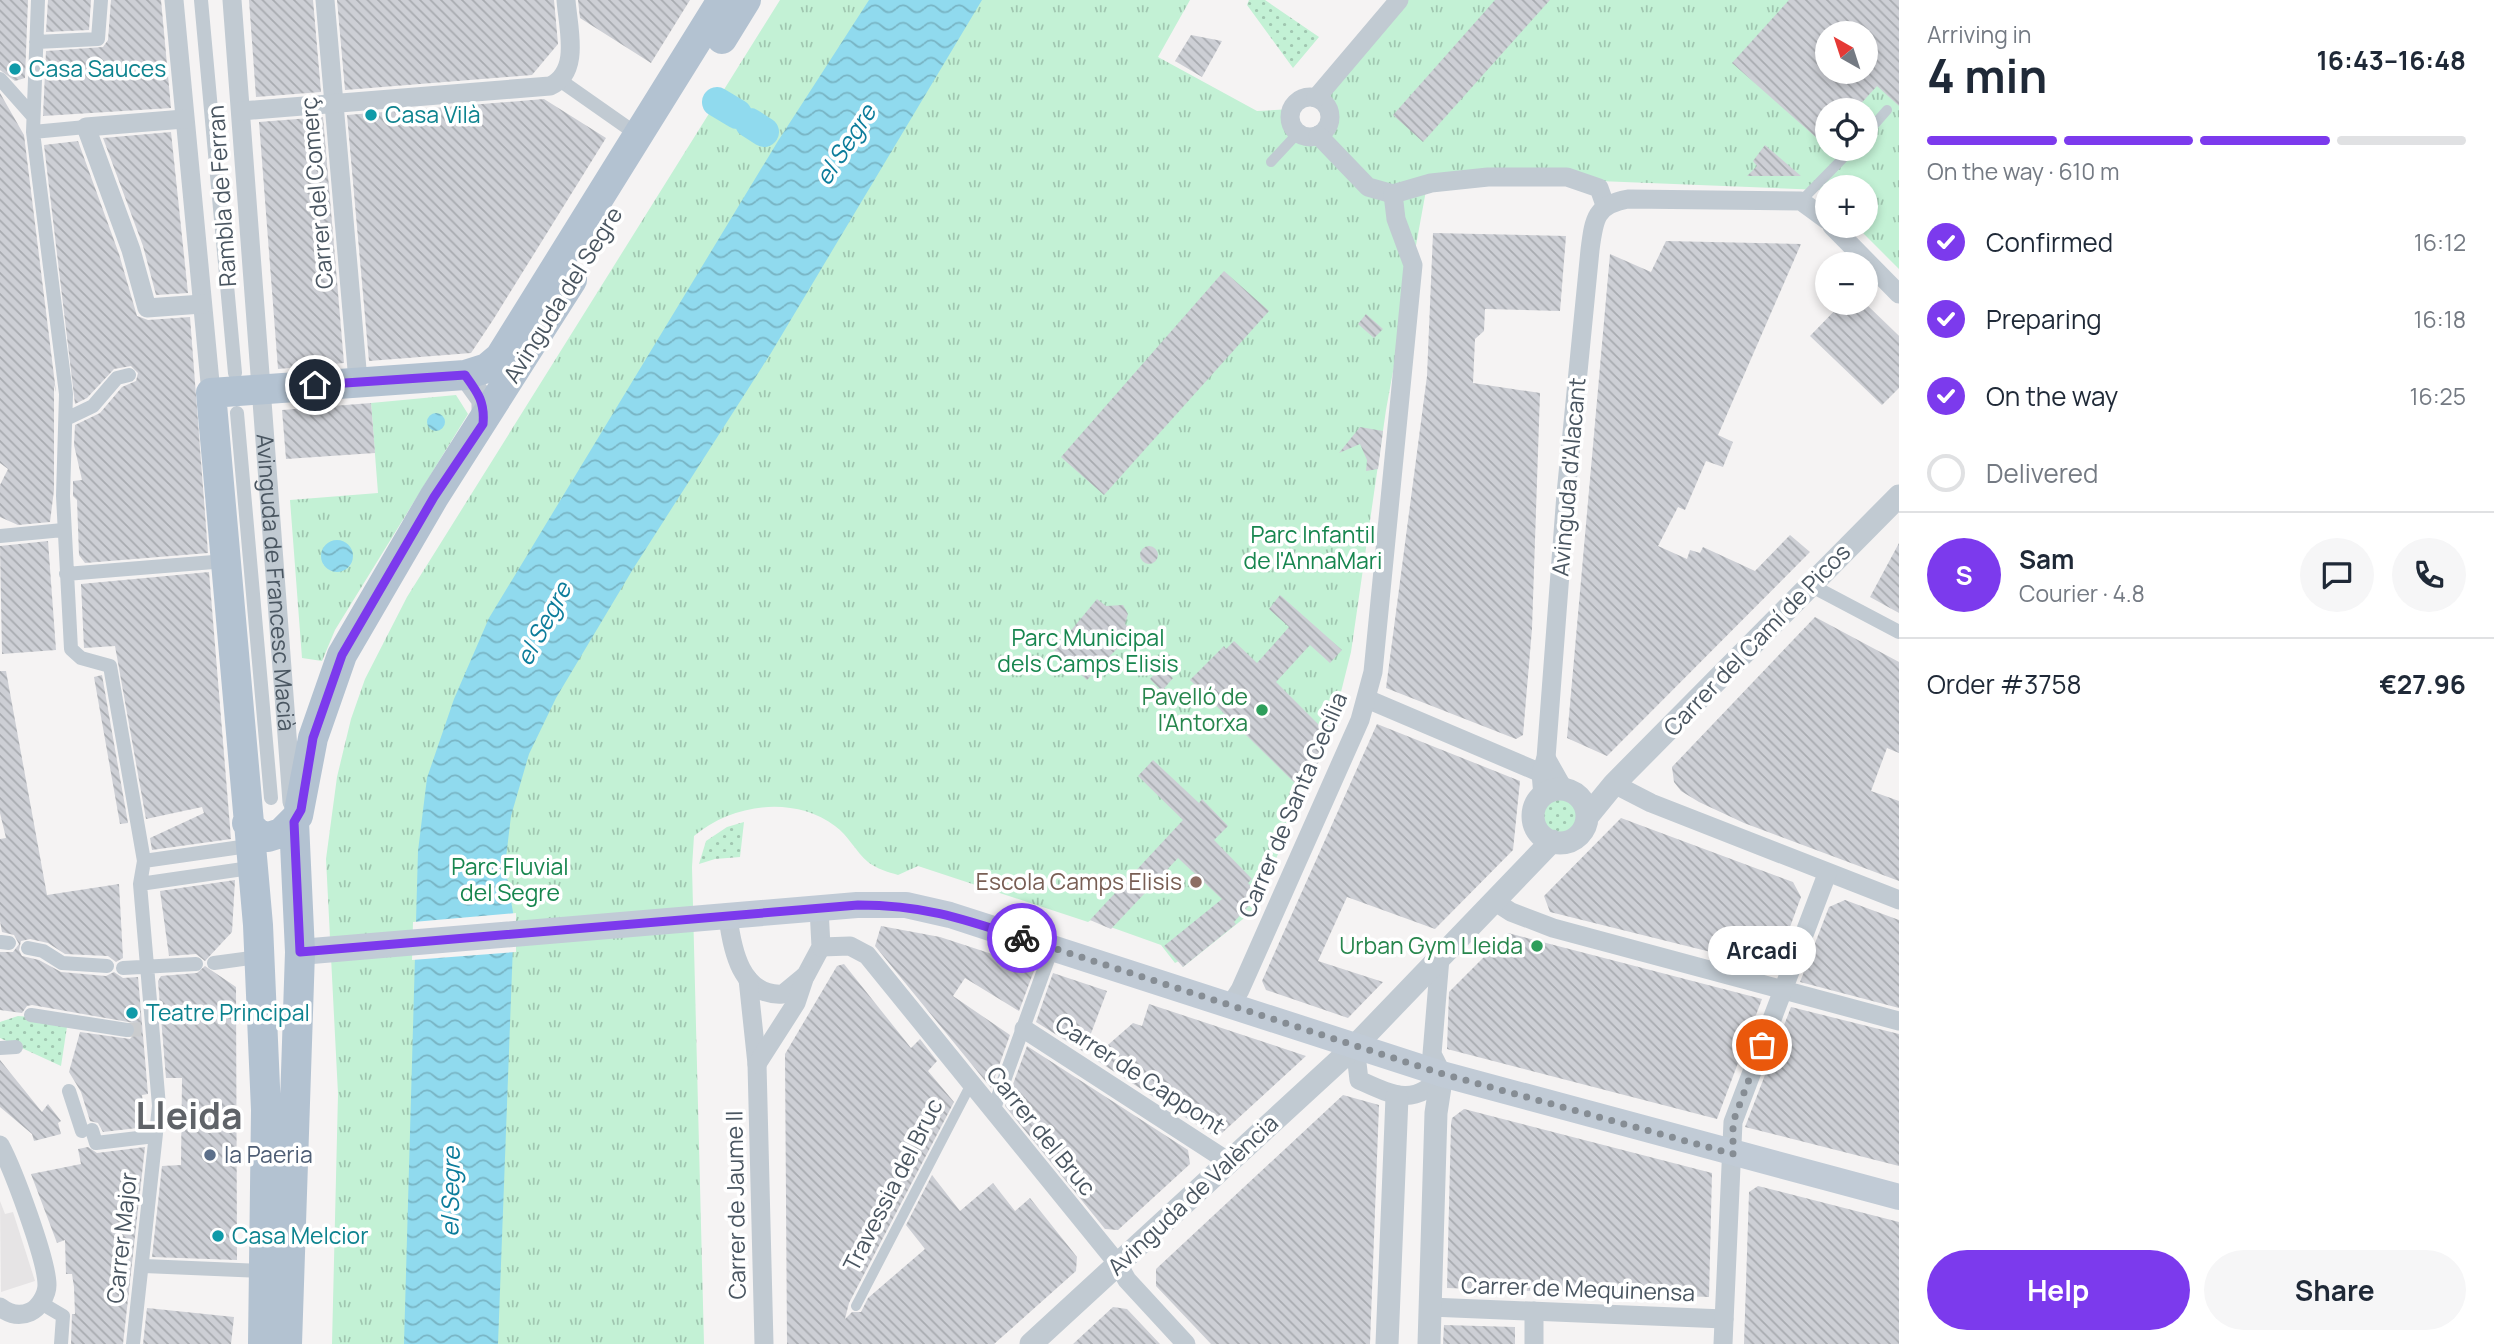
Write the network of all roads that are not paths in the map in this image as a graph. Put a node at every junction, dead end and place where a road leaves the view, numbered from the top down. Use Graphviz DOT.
graph roads {
  1 [pos="38,0"];
  2 [pos="101,0"];
  3 [pos="174,0"];
  4 [pos="201,0"];
  5 [pos="232,0"];
  6 [pos="325,0"];
  7 [pos="566,0"];
  8 [pos="722,0"];
  9 [pos="746,0"];
  10 [pos="1399,0"];
  11 [pos="36,42"];
  12 [pos="0,79"];
  13 [pos="561,81"];
  14 [pos="1316,98"];
  15 [pos="333,103"];
  16 [pos="1887,110"];
  17 [pos="241,111"];
  18 [pos="32,114"];
  19 [pos="184,119"];
  20 [pos="1878,120"];
  21 [pos="86,127"];
  22 [pos="33,132"];
  23 [pos="1303,132"];
  24 [pos="638,135"];
  25 [pos="1840,161"];
  26 [pos="1271,162"];
  27 [pos="1418,187"];
  28 [pos="1393,194"];
  29 [pos="1801,201"];
  30 [pos="1608,204"];
  31 [pos="1815,211"];
  32 [pos="1844,238"];
  33 [pos="1404,239"];
  34 [pos="1899,294"];
  35 [pos="202,304"];
  36 [pos="235,373"];
  37 [pos="129,375"];
  38 [pos="465,375"];
  39 [pos="358,381"];
  40 [pos="210,382"];
  41 [pos="261,389"];
  42 [pos="237,413"];
  43 [pos="65,419"];
  44 [pos="483,424"];
  45 [pos="1894,508"];
  46 [pos="63,530"];
  47 [pos="0,536"];
  48 [pos="226,561"];
  49 [pos="66,574"];
  50 [pos="1810,585"];
  51 [pos="1899,632"];
  52 [pos="1367,699"];
  53 [pos="1632,767"];
  54 [pos="1554,782"];
  55 [pos="1608,791"];
  56 [pos="271,798"];
  57 [pos="1651,803"];
  58 [pos="1587,817"];
  59 [pos="294,822"];
  60 [pos="1552,841"];
  61 [pos="249,850"];
  62 [pos="144,861"];
  63 [pos="291,871"];
  64 [pos="1827,874"];
  65 [pos="140,884"];
  66 [pos="1899,900"];
  67 [pos="1494,901"];
  68 [pos="819,908"];
  69 [pos="728,917"];
  70 [pos="258,925"];
  71 [pos="821,947"];
  72 [pos="28,948"];
  73 [pos="1052,948"];
  74 [pos="300,952"];
  75 [pos="258,957"];
  76 [pos="1440,958"];
  77 [pos="214,963"];
  78 [pos="197,964"];
  79 [pos="107,967"];
  80 [pos="147,967"];
  81 [pos="123,968"];
  82 [pos="806,975"];
  83 [pos="748,979"];
  84 [pos="260,987"];
  85 [pos="1782,992"];
  86 [pos="1229,1007"];
  87 [pos="31,1015"];
  88 [pos="1899,1021"];
  89 [pos="1024,1029"];
  90 [pos="128,1030"];
  91 [pos="1355,1046"];
  92 [pos="16,1047"];
  93 [pos="0,1048"];
  94 [pos="757,1064"];
  95 [pos="1443,1074"];
  96 [pos="971,1084"];
  97 [pos="69,1091"];
  98 [pos="1397,1097"];
  99 [pos="993,1111"];
  100 [pos="155,1136"];
  101 [pos="0,1145"];
  102 [pos="1733,1154"];
  103 [pos="1229,1162"];
  104 [pos="1899,1197"];
  105 [pos="1118,1264"];
  106 [pos="144,1266"];
  107 [pos="263,1271"];
  108 [pos="41,1303"];
  109 [pos="856,1306"];
  110 [pos="0,1307"];
  111 [pos="1430,1307"];
  112 [pos="1534,1311"];
  113 [pos="1724,1319"];
  114 [pos="61,1344"];
  115 [pos="133,1344"];
  116 [pos="263,1344"];
  117 [pos="287,1344"];
  118 [pos="764,1344"];
  119 [pos="1031,1344"];
  120 [pos="1186,1344"];
  121 [pos="1387,1344"];
  122 [pos="1429,1344"];
  123 [pos="1534,1344"];
  124 [pos="1723,1344"];
  1 -- 11 [label="street"];
  2 -- 11 [label="street"];
  3 -- 19 [label="street, Rambla de Ferran"];
  4 -- 36 [label="street, Rambla de Ferran"];
  5 -- 17 [label="street, Rambla de Ferran"];
  6 -- 15 [label="street, Carrer del Comerç"];
  7 -- 13 [label="street"];
  8 -- 24 [label="main road, Avinguda del Segre"];
  9 -- 44 [label="main road, Avinguda del Segre"];
  10 -- 14 [label="street"];
  11 -- 18 [label="street"];
  12 -- 18 [label="street"];
  13 -- 15 [label="street"];
  13 -- 24 [label="street"];
  14 -- 23 [label="street"];
  14 -- 23 [label="street"];
  15 -- 17 [label="street"];
  15 -- 39 [label="street, Carrer del Comerç"];
  16 -- 20 [label="lane"];
  17 -- 41 [label="street, Rambla de Ferran"];
  18 -- 22 [label="street"];
  19 -- 21 [label="street"];
  19 -- 35 [label="street, Rambla de Ferran"];
  21 -- 22 [label="street"];
  21 -- 35 [label="street"];
  22 -- 43 [label="street"];
  23 -- 26 [label="lane"];
  23 -- 28 [label="street"];
  24 -- 38 [label="main road, Avinguda del Segre"];
  25 -- 29 [label="lane"];
  27 -- 28 [label="street"];
  27 -- 30 [label="street"];
  27 -- 33 [label="street, Carrer de Santa Cecília"];
  28 -- 33 [label="street, Carrer de Santa Cecília"];
  29 -- 30 [label="street"];
  29 -- 31 [label="street"];
  30 -- 54 [label="street, Avinguda d'Alacant"];
  32 -- 34 [label="street"];
  33 -- 52 [label="street, Carrer de Santa Cecília"];
  35 -- 40 [label="street, Rambla de Ferran"];
  37 -- 43 [label="street"];
  38 -- 39 [label="main road"];
  38 -- 44 [label="street"];
  39 -- 41 [label="main road"];
  40 -- 41 [label="main road"];
  40 -- 48 [label="main road, Avinguda de Francesc Macià"];
  41 -- 59 [label="street, Avinguda de Francesc Macià"];
  42 -- 56 [label="street, Avinguda de Francesc Macià"];
  43 -- 46 [label="street"];
  44 -- 59 [label="main road, Avinguda del Segre"];
  45 -- 50 [label="street, Carrer del Camí de Picos"];
  46 -- 47 [label="street"];
  46 -- 49 [label="street"];
  48 -- 49 [label="street"];
  48 -- 61 [label="main road, Avinguda de Francesc Macià"];
  49 -- 62 [label="street, Carrer Major"];
  50 -- 51 [label="street"];
  50 -- 53 [label="street, Carrer del Camí de Picos"];
  52 -- 54 [label="street"];
  52 -- 86 [label="street, Carrer de Santa Cecília"];
  53 -- 55 [label="street, Carrer del Camí de Picos"];
  53 -- 57 [label="street"];
  54 -- 55 [label="street, Carrer del Camí de Picos"];
  54 -- 58 [label="street"];
  54 -- 60 [label="street"];
  55 -- 57 [label="street"];
  55 -- 58 [label="street, Carrer del Camí de Picos"];
  57 -- 64 [label="street"];
  58 -- 60 [label="street"];
  59 -- 61 [label="main road"];
  59 -- 63 [label="main road, Avinguda de Francesc Macià"];
  60 -- 67 [label="street"];
  61 -- 62 [label="street"];
  61 -- 63 [label="main road"];
  61 -- 65 [label="street"];
  61 -- 70 [label="main road, Avinguda de Francesc Macià"];
  62 -- 65 [label="street, Carrer Major"];
  63 -- 74 [label="main road, Avinguda de Francesc Macià"];
  64 -- 66 [label="street"];
  64 -- 85 [label="street"];
  65 -- 80 [label="street, Carrer Major"];
  67 -- 76 [label="street"];
  67 -- 85 [label="street"];
  68 -- 69 [label="main road"];
  68 -- 71 [label="street"];
  68 -- 73 [label="main road"];
  69 -- 74 [label="main road"];
  69 -- 83 [label="street, Carrer de Jaume II"];
  70 -- 74 [label="main road"];
  70 -- 75 [label="main road, Avinguda de Francesc Macià"];
  71 -- 82 [label="street"];
  71 -- 96 [label="street, Carrer del Bruc"];
  72 -- 79 [label="street"];
  73 -- 86 [label="main road"];
  73 -- 89 [label="street"];
  74 -- 84 [label="main road"];
  74 -- 117 [label="main road, Avinguda de Francesc Macià"];
  75 -- 77 [label="street"];
  75 -- 84 [label="main road, Avinguda de Francesc Macià"];
  76 -- 91 [label="street"];
  76 -- 95 [label="street"];
  78 -- 80 [label="street"];
  80 -- 81 [label="street"];
  80 -- 100 [label="street, Carrer Major"];
  82 -- 83 [label="street"];
  82 -- 94 [label="street"];
  83 -- 94 [label="street, Carrer de Jaume II"];
  84 -- 107 [label="main road, Avinguda de Francesc Macià"];
  85 -- 88 [label="street"];
  85 -- 102 [label="street"];
  86 -- 91 [label="main road"];
  87 -- 90 [label="street"];
  89 -- 99 [label="street"];
  89 -- 103 [label="street, Carrer de Cappont"];
  91 -- 95 [label="main road"];
  91 -- 98 [label="street"];
  91 -- 103 [label="street, Avinguda de València"];
  92 -- 93 [label="street"];
  94 -- 118 [label="street, Carrer de Jaume II"];
  95 -- 98 [label="street"];
  95 -- 102 [label="main road"];
  95 -- 111 [label="street"];
  96 -- 99 [label="street, Carrer del Bruc"];
  96 -- 109 [label="lane, Travessia del Bruc"];
  97 -- 100 [label="street"];
  98 -- 121 [label="street"];
  99 -- 105 [label="street, Carrer del Bruc"];
  100 -- 106 [label="street, Carrer Major"];
  101 -- 108 [label="street"];
  102 -- 104 [label="main road"];
  102 -- 113 [label="street"];
  103 -- 105 [label="street, Avinguda de València"];
  105 -- 119 [label="street, Avinguda de València"];
  105 -- 120 [label="street, Carrer del Bruc"];
  106 -- 107 [label="street"];
  106 -- 115 [label="street, Carrer Major"];
  107 -- 116 [label="main road, Avinguda de Francesc Macià"];
  108 -- 110 [label="street"];
  108 -- 114 [label="street"];
  111 -- 112 [label="street, Carrer de Mequinensa"];
  111 -- 122 [label="street"];
  112 -- 113 [label="street, Carrer de Mequinensa"];
  112 -- 123 [label="street"];
  113 -- 124 [label="street"];
}
